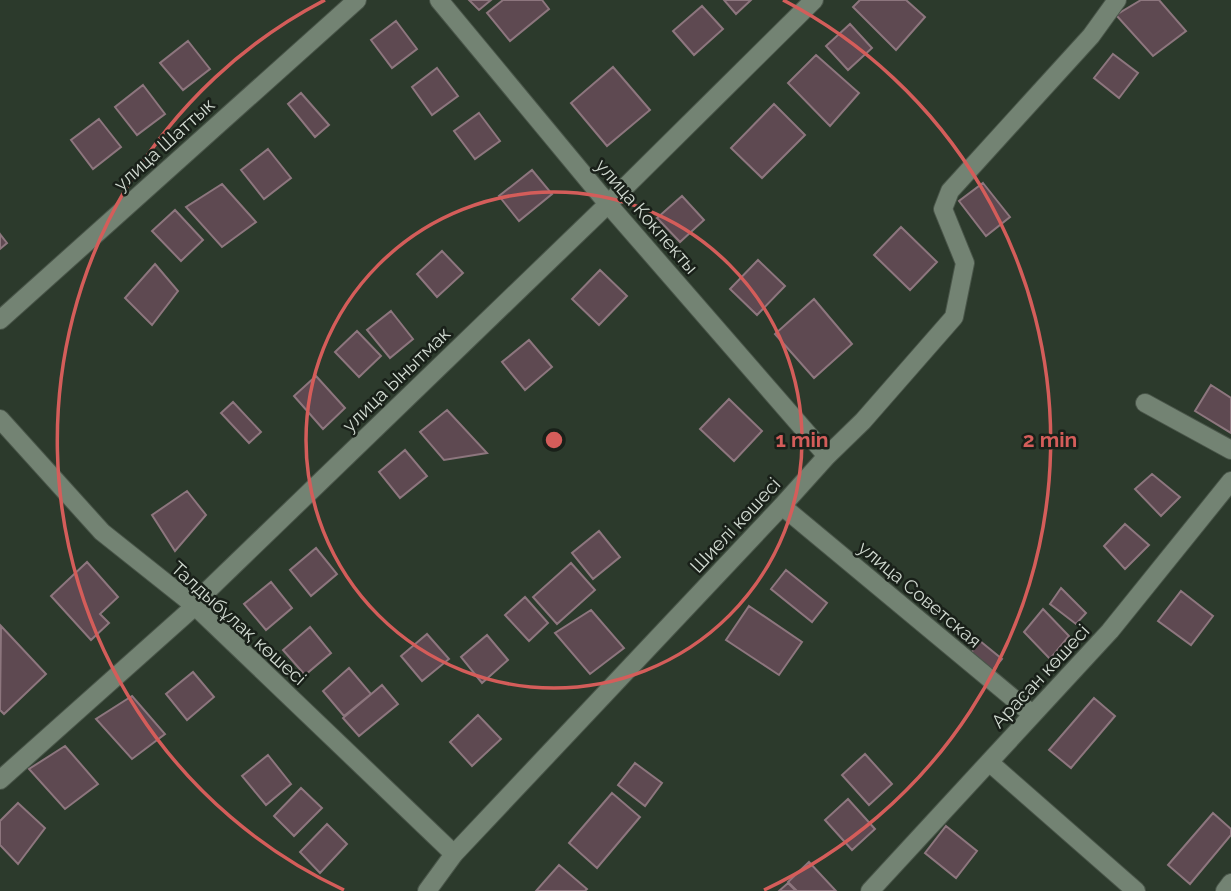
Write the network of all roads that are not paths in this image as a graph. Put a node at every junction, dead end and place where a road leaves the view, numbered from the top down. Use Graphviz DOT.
graph roads {
  1 [pos="357,0"];
  2 [pos="439,0"];
  3 [pos="814,0"];
  4 [pos="1117,0"];
  5 [pos="608,204"];
  6 [pos="0,320"];
  7 [pos="1145,403"];
  8 [pos="0,419"];
  9 [pos="1231,450"];
  10 [pos="827,456"];
  11 [pos="1231,481"];
  12 [pos="782,506"];
  13 [pos="195,606"];
  14 [pos="1032,714"];
  15 [pos="989,762"];
  16 [pos="0,780"];
  17 [pos="454,854"];
  18 [pos="1231,883"];
  19 [pos="427,891"];
  20 [pos="870,891"];
  21 [pos="1136,891"];
  22 [pos="1225,891"];
  1 -- 6 [label="street, улица Шаттык"];
  2 -- 5 [label="street, улица Кокпекты"];
  3 -- 5 [label="street, улица Ынытмак"];
  4 -- 10 [label="street, Шиелі көшесі"];
  5 -- 10 [label="street, улица Кокпекты"];
  5 -- 13 [label="street, улица Ынытмак"];
  7 -- 9 [label="street"];
  8 -- 13 [label="street, Талдыбұлақ көшесі"];
  10 -- 12 [label="street, Шиелі көшесі"];
  11 -- 14 [label="street, Арасан көшесі"];
  12 -- 14 [label="street, улица Советская"];
  12 -- 17 [label="street, Шиелі көшесі"];
  13 -- 16 [label="street, улица Ынытмак"];
  13 -- 17 [label="street, Талдыбұлақ көшесі"];
  14 -- 15 [label="street, Арасан көшесі"];
  15 -- 20 [label="street, Арасан көшесі"];
  15 -- 21 [label="street"];
  17 -- 19 [label="street, Шиелі көшесі"];
  18 -- 22 [label="street"];
}
